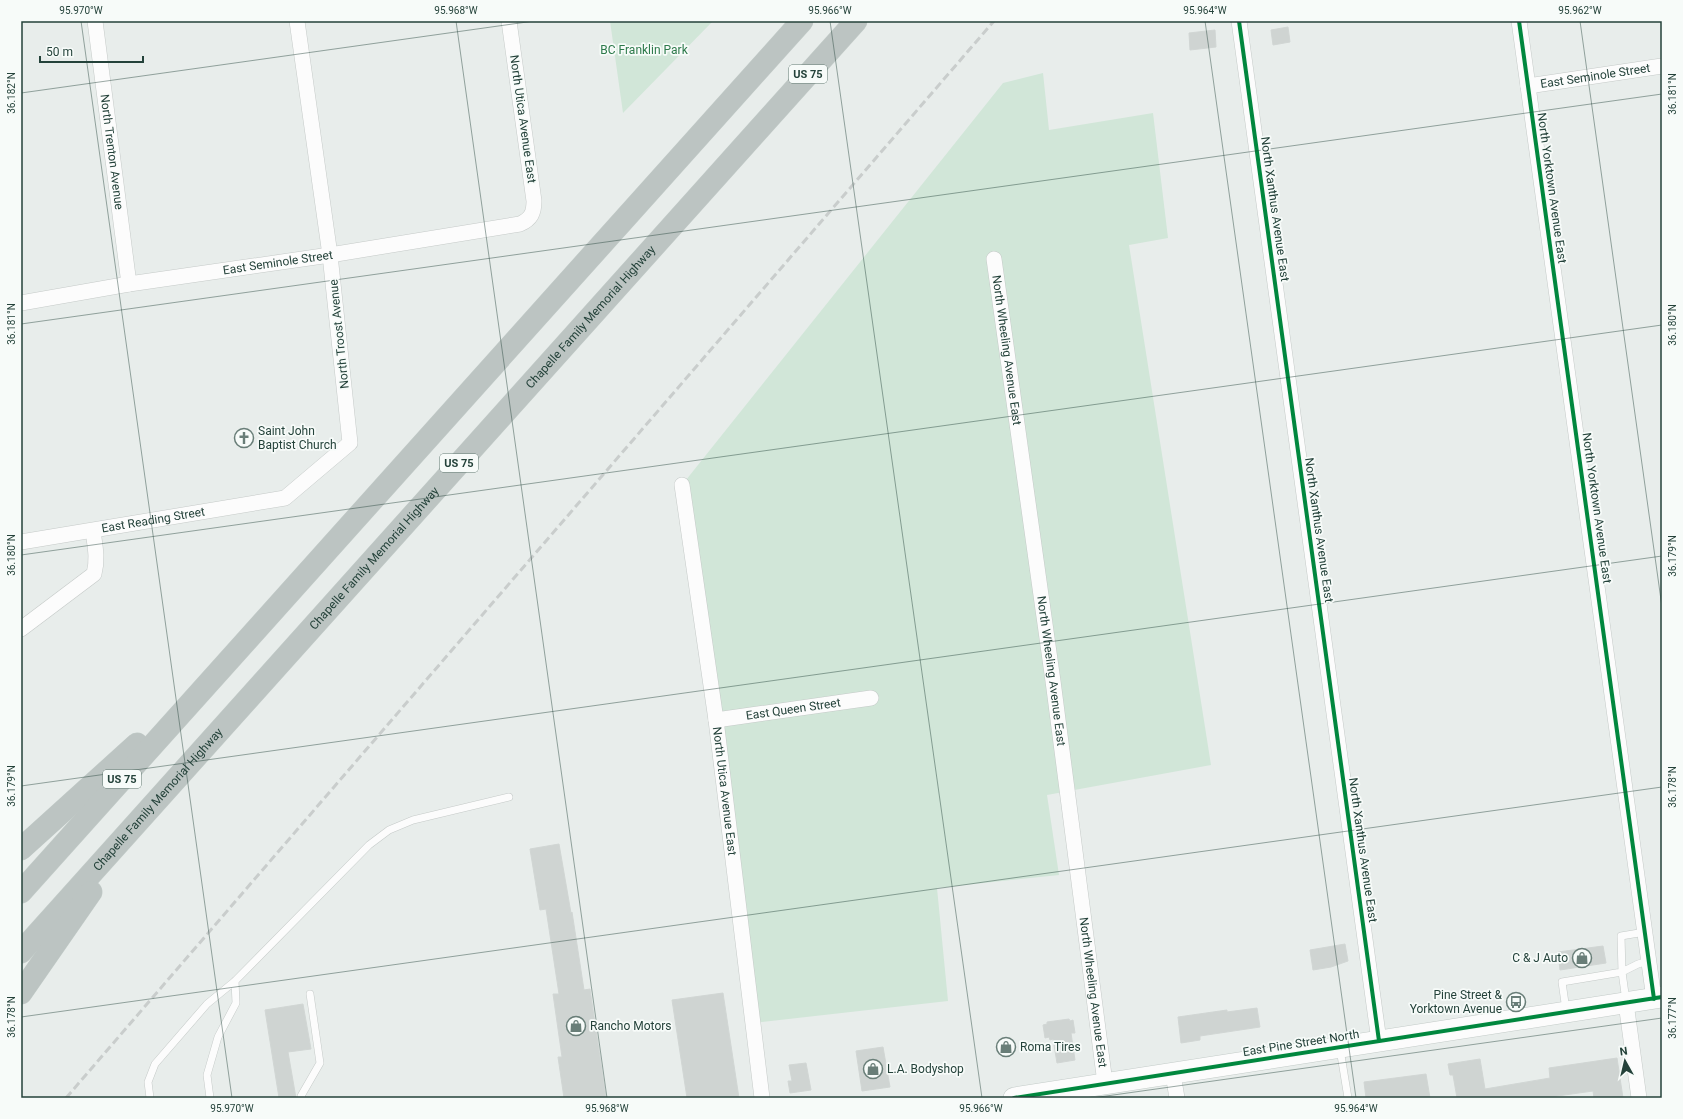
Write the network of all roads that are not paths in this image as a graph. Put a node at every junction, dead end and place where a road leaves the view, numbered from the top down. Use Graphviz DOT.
graph roads {
  1 [pos="95,21"];
  2 [pos="298,21"];
  3 [pos="509,21"];
  4 [pos="802,21"];
  5 [pos="856,21"];
  6 [pos="1239,21"];
  7 [pos="1519,21"];
  8 [pos="1662,66"];
  9 [pos="1528,86"];
  10 [pos="531,216"];
  11 [pos="330,255"];
  12 [pos="994,259"];
  13 [pos="129,284"];
  14 [pos="21,303"];
  15 [pos="682,485"];
  16 [pos="285,498"];
  17 [pos="93,530"];
  18 [pos="21,542"];
  19 [pos="21,629"];
  20 [pos="223,666"];
  21 [pos="871,698"];
  22 [pos="716,720"];
  23 [pos="509,797"];
  24 [pos="158,799"];
  25 [pos="21,849"];
  26 [pos="21,892"];
  27 [pos="1645,932"];
  28 [pos="21,952"];
  29 [pos="1649,961"];
  30 [pos="1622,972"];
  31 [pos="235,981"];
  32 [pos="21,993"];
  33 [pos="310,994"];
  34 [pos="1658,998"];
  35 [pos="1626,1003"];
  36 [pos="1566,1012"];
  37 [pos="1379,1041"];
  38 [pos="1340,1047"];
  39 [pos="1173,1074"];
  40 [pos="1106,1083"];
  41 [pos="150,1098"];
  42 [pos="210,1098"];
  43 [pos="302,1098"];
  44 [pos="762,1098"];
  45 [pos="1014,1098"];
  46 [pos="1177,1098"];
  47 [pos="1348,1098"];
  48 [pos="1639,1098"];
  1 -- 13 [label="street, North Trenton Avenue"];
  2 -- 11 [label="street, North Troost Avenue"];
  3 -- 10 [label="street, North Utica Avenue East"];
  4 -- 20 [label="highway, US 75"];
  5 -- 24 [label="highway, Chapelle Family Memorial Highway / US 75"];
  6 -- 37 [label="street, North Xanthus Avenue East"];
  7 -- 9 [label="street, North Yorktown Avenue East"];
  8 -- 9 [label="street, East Seminole Street"];
  9 -- 27 [label="street, North Yorktown Avenue East"];
  10 -- 11 [label="street, East Seminole Street"];
  11 -- 13 [label="street, East Seminole Street"];
  11 -- 16 [label="street, North Troost Avenue"];
  12 -- 40 [label="street, North Wheeling Avenue East"];
  13 -- 14 [label="street, East Seminole Street"];
  15 -- 22 [label="street, North Utica Avenue East"];
  16 -- 17 [label="street, East Reading Street"];
  17 -- 18 [label="street, East Reading Street"];
  17 -- 19 [label="street"];
  20 -- 25 [label="highway"];
  20 -- 26 [label="highway, US 75"];
  21 -- 22 [label="street, East Queen Street"];
  22 -- 44 [label="street, North Utica Avenue East"];
  23 -- 31 [label="lane"];
  24 -- 28 [label="highway, Chapelle Family Memorial Highway / US 75"];
  24 -- 32 [label="highway"];
  27 -- 29 [label="street, North Yorktown Avenue East"];
  27 -- 30 [label="lane"];
  29 -- 30 [label="lane"];
  29 -- 34 [label="street, North Yorktown Avenue East"];
  30 -- 35 [label="lane"];
  30 -- 36 [label="lane"];
  31 -- 41 [label="lane"];
  31 -- 42 [label="lane"];
  33 -- 43 [label="lane"];
  34 -- 35 [label="main road, East Pine Street North"];
  35 -- 36 [label="main road, East Pine Street North"];
  35 -- 48 [label="street"];
  36 -- 37 [label="main road, East Pine Street North"];
  37 -- 38 [label="main road, East Pine Street North"];
  38 -- 39 [label="main road, East Pine Street North"];
  38 -- 47 [label="lane"];
  39 -- 40 [label="main road, East Pine Street North"];
  39 -- 46 [label="street"];
  40 -- 45 [label="main road, East Pine Street North"];
}
